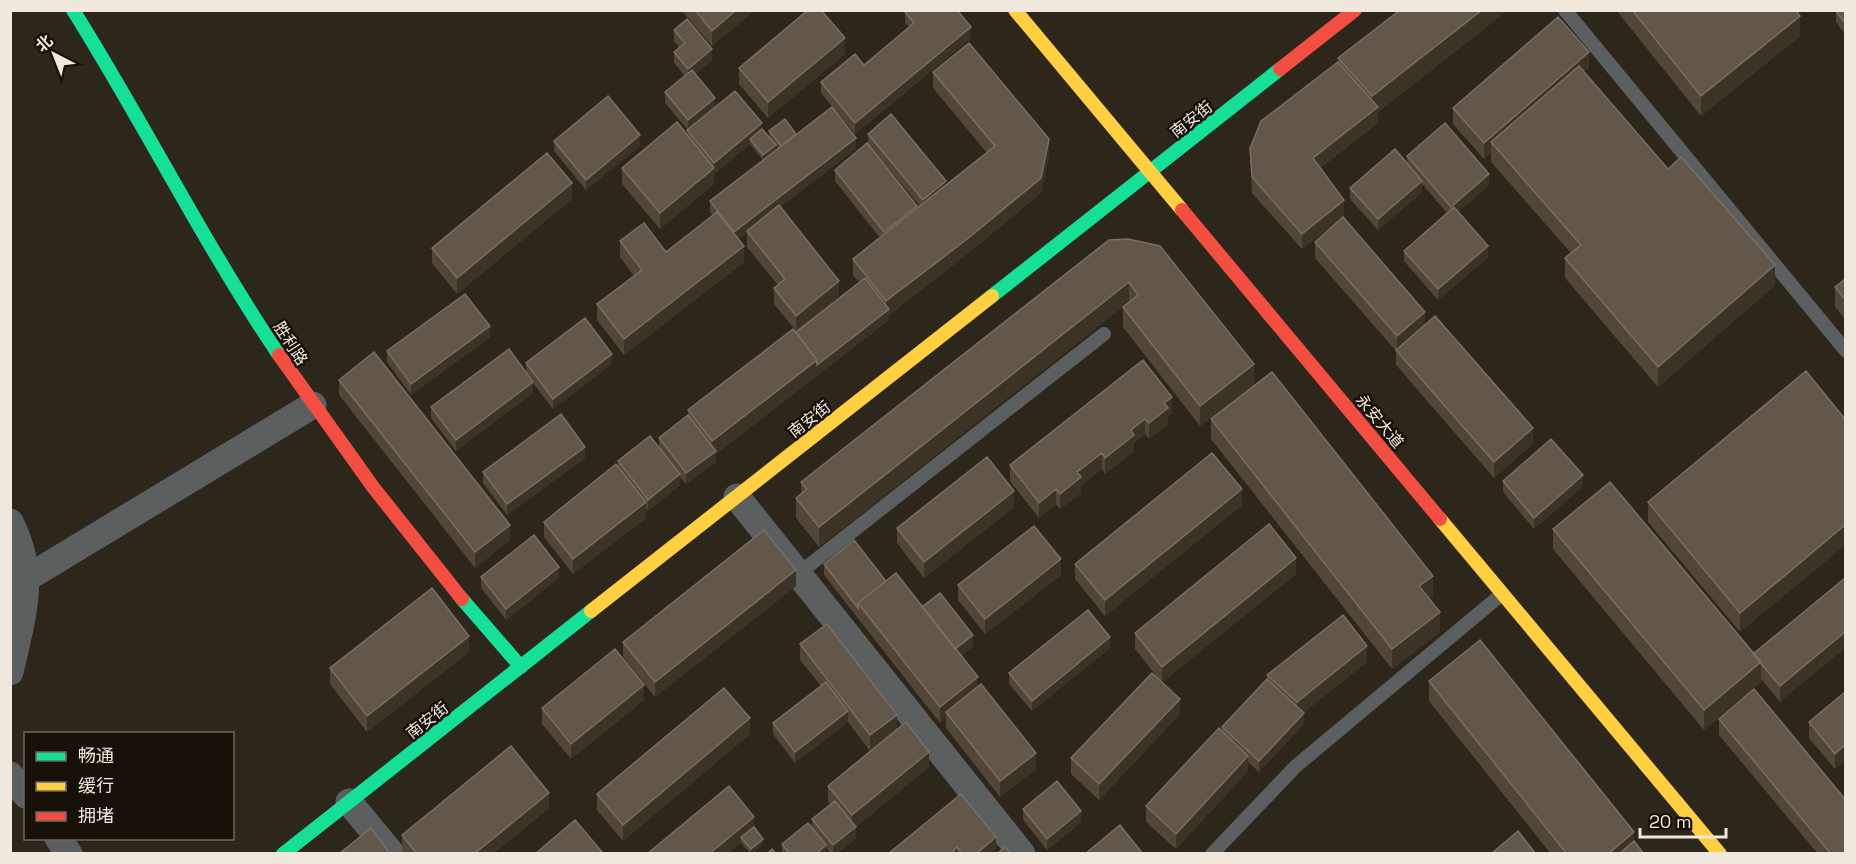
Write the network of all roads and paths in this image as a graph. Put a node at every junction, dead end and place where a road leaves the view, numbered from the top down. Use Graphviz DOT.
graph roads {
  1 [pos="73,10"];
  2 [pos="1015,10"];
  3 [pos="1355,10"];
  4 [pos="1565,10"];
  5 [pos="1150,172"];
  6 [pos="1104,334"];
  7 [pos="1845,351"];
  8 [pos="313,405"];
  9 [pos="737,497"];
  10 [pos="10,522"];
  11 [pos="798,574"];
  12 [pos="27,578"];
  13 [pos="1502,594"];
  14 [pos="521,667"];
  15 [pos="10,672"];
  16 [pos="10,775"];
  17 [pos="24,792"];
  18 [pos="349,802"];
  19 [pos="59,840"];
  20 [pos="69,854"];
  21 [pos="284,854"];
  22 [pos="392,854"];
  23 [pos="1022,854"];
  24 [pos="1212,854"];
  25 [pos="1719,854"];
  1 -- 8 [label="street, 胜利路"];
  2 -- 5 [label="street, 永安大道"];
  3 -- 5 [label="street, 南安街"];
  4 -- 7 [label="lane"];
  5 -- 9 [label="street, 南安街"];
  5 -- 13 [label="street, 永安大道"];
  6 -- 11 [label="lane"];
  8 -- 12 [label="street"];
  8 -- 14 [label="street, 胜利路"];
  9 -- 11 [label="street"];
  9 -- 14 [label="street, 南安街"];
  10 -- 12 [label="street"];
  11 -- 23 [label="street"];
  12 -- 15 [label="street"];
  13 -- 24 [label="lane"];
  13 -- 25 [label="street, 永安大道"];
  14 -- 18 [label="street, 南安街"];
  16 -- 17 [label="street"];
  18 -- 21 [label="street, 南安街"];
  18 -- 22 [label="street"];
  19 -- 20 [label="street"];
}
